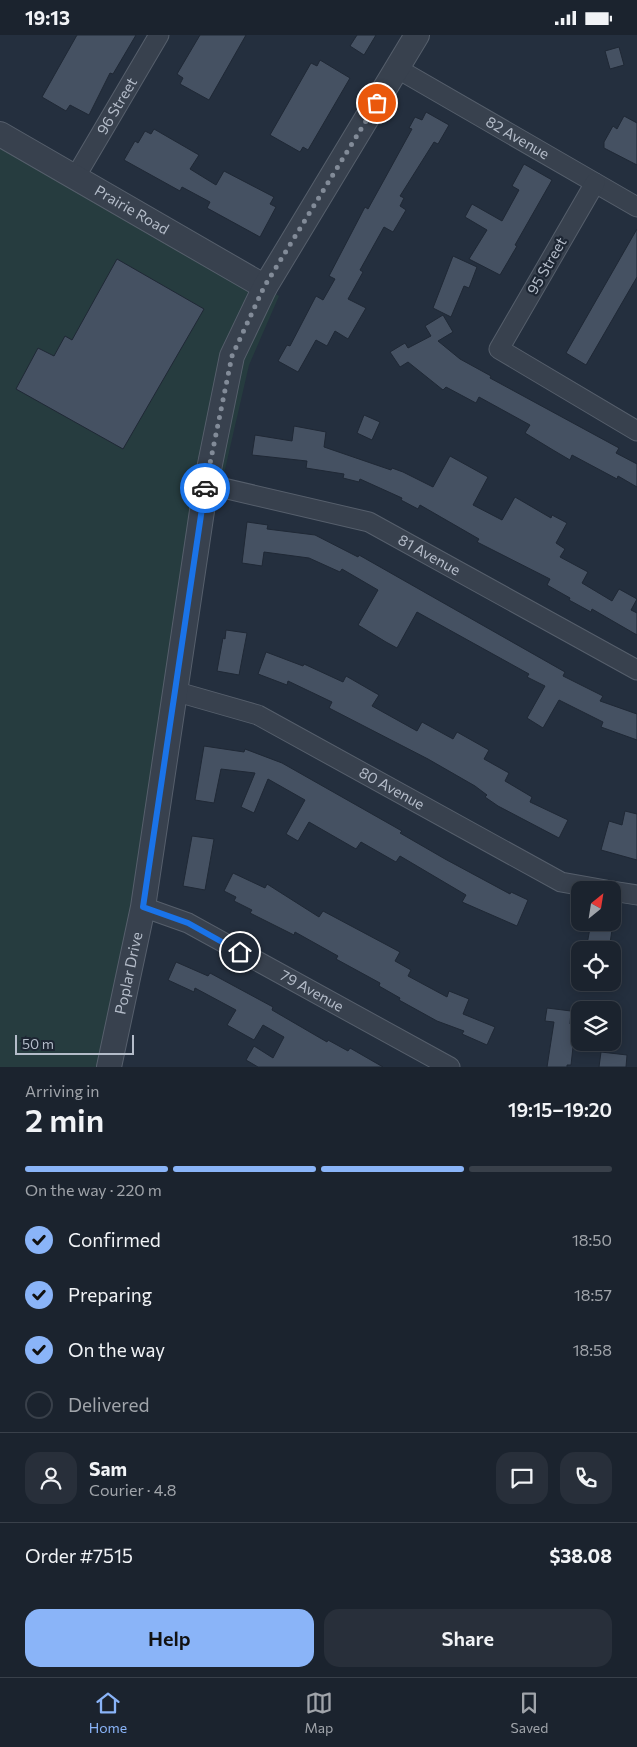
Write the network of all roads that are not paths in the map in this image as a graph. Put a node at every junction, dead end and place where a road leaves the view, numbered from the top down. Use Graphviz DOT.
graph roads {
  1 [pos="159,35"];
  2 [pos="417,35"];
  3 [pos="398,69"];
  4 [pos="0,134"];
  5 [pos="76,176"];
  6 [pos="595,183"];
  7 [pos="637,207"];
  8 [pos="264,287"];
  9 [pos="637,431"];
  10 [pos="206,484"];
  11 [pos="637,671"];
  12 [pos="174,691"];
  13 [pos="571,884"];
  14 [pos="621,892"];
  15 [pos="637,895"];
  16 [pos="143,907"];
  17 [pos="109,1067"];
  18 [pos="450,1067"];
  1 -- 5 [label="street, 96 Street"];
  2 -- 3 [label="street, Poplar Drive"];
  3 -- 6 [label="street, 82 Avenue"];
  3 -- 8 [label="street, Poplar Drive"];
  4 -- 5 [label="street, Prairie Road"];
  5 -- 8 [label="street, Prairie Road"];
  6 -- 7 [label="street, 82 Avenue"];
  6 -- 9 [label="street, 95 Street"];
  8 -- 10 [label="street, Poplar Drive"];
  10 -- 11 [label="street, 81 Avenue"];
  10 -- 12 [label="street, Poplar Drive"];
  12 -- 13 [label="street, 80 Avenue"];
  12 -- 16 [label="street, Poplar Drive"];
  14 -- 15 [label="street"];
  16 -- 17 [label="street, Poplar Drive"];
  16 -- 18 [label="street, 79 Avenue"];
}
